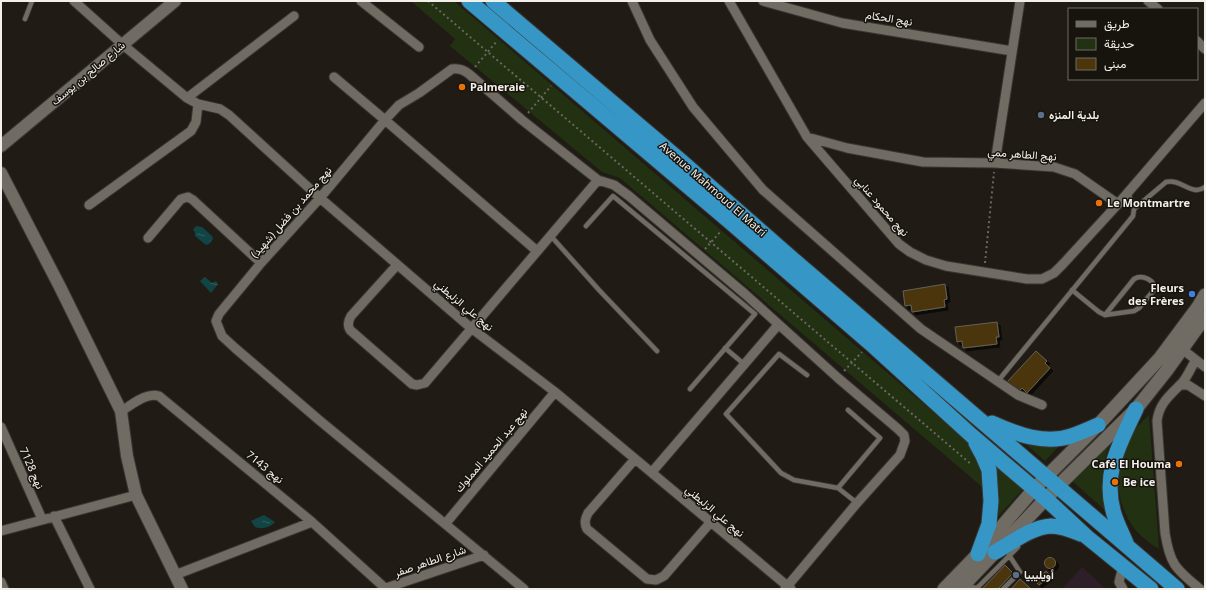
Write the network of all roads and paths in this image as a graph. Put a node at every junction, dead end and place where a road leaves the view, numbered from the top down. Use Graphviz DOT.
graph roads {
  1 [pos="32,1"];
  2 [pos="74,1"];
  3 [pos="175,1"];
  4 [pos="362,1"];
  5 [pos="428,1"];
  6 [pos="469,1"];
  7 [pos="493,1"];
  8 [pos="632,1"];
  9 [pos="729,1"];
  10 [pos="763,1"];
  11 [pos="1020,1"];
  12 [pos="1148,1"];
  13 [pos="1157,8"];
  14 [pos="294,16"];
  15 [pos="25,19"];
  16 [pos="505,31"];
  17 [pos="122,44"];
  18 [pos="419,47"];
  19 [pos="1012,51"];
  20 [pos="488,52"];
  21 [pos="469,74"];
  22 [pos="559,76"];
  23 [pos="334,77"];
  24 [pos="187,98"];
  25 [pos="542,98"];
  26 [pos="1205,103"];
  27 [pos="198,104"];
  28 [pos="385,120"];
  29 [pos="522,120"];
  30 [pos="807,137"];
  31 [pos="1,146"];
  32 [pos="994,163"];
  33 [pos="1,173"];
  34 [pos="598,180"];
  35 [pos="1205,187"];
  36 [pos="1128,192"];
  37 [pos="320,198"];
  38 [pos="1118,204"];
  39 [pos="89,206"];
  40 [pos="1134,210"];
  41 [pos="729,221"];
  42 [pos="586,226"];
  43 [pos="550,235"];
  44 [pos="148,238"];
  45 [pos="711,242"];
  46 [pos="537,251"];
  47 [pos="699,255"];
  48 [pos="261,264"];
  49 [pos="397,265"];
  50 [pos="984,272"];
  51 [pos="1072,290"];
  52 [pos="1205,295"];
  53 [pos="1105,315"];
  54 [pos="1205,317"];
  55 [pos="778,325"];
  56 [pos="471,328"];
  57 [pos="870,343"];
  58 [pos="725,348"];
  59 [pos="1182,349"];
  60 [pos="657,350"];
  61 [pos="1196,360"];
  62 [pos="853,362"];
  63 [pos="744,364"];
  64 [pos="1205,366"];
  65 [pos="807,375"];
  66 [pos="838,378"];
  67 [pos="997,382"];
  68 [pos="1180,385"];
  69 [pos="690,389"];
  70 [pos="555,392"];
  71 [pos="1205,396"];
  72 [pos="1042,405"];
  73 [pos="1136,409"];
  74 [pos="848,410"];
  75 [pos="121,412"];
  76 [pos="978,417"];
  77 [pos="1098,425"];
  78 [pos="1,427"];
  79 [pos="971,435"];
  80 [pos="635,459"];
  81 [pos="972,464"];
  82 [pos="652,472"];
  83 [pos="1052,482"];
  84 [pos="838,488"];
  85 [pos="1034,489"];
  86 [pos="136,495"];
  87 [pos="1046,499"];
  88 [pos="857,503"];
  89 [pos="54,516"];
  90 [pos="42,519"];
  91 [pos="312,522"];
  92 [pos="446,523"];
  93 [pos="710,523"];
  94 [pos="1,531"];
  95 [pos="1087,536"];
  96 [pos="1018,547"];
  97 [pos="1128,547"];
  98 [pos="978,554"];
  99 [pos="1002,554"];
  100 [pos="484,555"];
  101 [pos="1123,566"];
  102 [pos="175,575"];
  103 [pos="1,582"];
  104 [pos="962,587"];
  105 [pos="788,588"];
  106 [pos="4,589"];
  107 [pos="90,589"];
  108 [pos="182,589"];
  109 [pos="384,589"];
  110 [pos="524,589"];
  111 [pos="944,589"];
  112 [pos="977,589"];
  113 [pos="1003,589"];
  114 [pos="1123,589"];
  115 [pos="1151,589"];
  116 [pos="1177,589"];
  117 [pos="1200,589"];
  1 -- 15 [label="lane"];
  2 -- 17 [label="street, نهج علي الزليطني"];
  3 -- 17 [label="street, شارع صالح بن يوسف"];
  4 -- 18 [label="street"];
  5 -- 20 [label="path"];
  6 -- 16 [label="highway, Avenue Mahmoud El Matri"];
  7 -- 76 [label="highway, Avenue Mahmoud El Matri"];
  8 -- 67 [label="street"];
  9 -- 30 [label="street, نهج محمود عنابي"];
  10 -- 19 [label="street, نهج الحكام"];
  11 -- 19 [label="street"];
  12 -- 13 [label="street"];
  14 -- 24 [label="street"];
  16 -- 20 [label="path"];
  16 -- 22 [label="highway, Avenue Mahmoud El Matri"];
  17 -- 24 [label="street, نهج علي الزليطني"];
  17 -- 31 [label="street, شارع صالح بن يوسف"];
  19 -- 32 [label="street"];
  20 -- 21 [label="path"];
  20 -- 25 [label="path"];
  21 -- 28 [label="street, نهج محمد بن فضل (شهيد)"];
  21 -- 29 [label="street"];
  22 -- 25 [label="path"];
  22 -- 41 [label="highway, Avenue Mahmoud El Matri"];
  23 -- 28 [label="street"];
  24 -- 27 [label="street, نهج علي الزليطني"];
  25 -- 29 [label="path"];
  25 -- 45 [label="path"];
  26 -- 36 [label="street"];
  27 -- 37 [label="street, نهج علي الزليطني"];
  27 -- 39 [label="street"];
  28 -- 37 [label="street, نهج محمد بن فضل (شهيد)"];
  28 -- 46 [label="street"];
  29 -- 34 [label="street"];
  30 -- 32 [label="street, نهج الطاهر ممي"];
  30 -- 50 [label="street, نهج محمود عنابي"];
  32 -- 38 [label="street, نهج الطاهر ممي"];
  32 -- 50 [label="path"];
  33 -- 75 [label="street"];
  34 -- 43 [label="street"];
  34 -- 47 [label="street"];
  35 -- 40 [label="lane"];
  36 -- 38 [label="street"];
  36 -- 40 [label="lane"];
  37 -- 48 [label="street, نهج محمد بن فضل (شهيد)"];
  37 -- 49 [label="street, نهج علي الزليطني"];
  38 -- 50 [label="street, نهج محمود عنابي"];
  40 -- 51 [label="lane"];
  41 -- 45 [label="path"];
  41 -- 57 [label="highway, Avenue Mahmoud El Matri"];
  42 -- 58 [label="lane"];
  43 -- 46 [label="street"];
  43 -- 60 [label="lane"];
  44 -- 48 [label="street"];
  45 -- 47 [label="path"];
  45 -- 62 [label="path"];
  46 -- 56 [label="street"];
  47 -- 55 [label="street"];
  48 -- 92 [label="street, نهج محمد بن فضل (شهيد)"];
  49 -- 56 [label="street, نهج علي الزليطني"];
  49 -- 56 [label="street"];
  51 -- 53 [label="lane"];
  51 -- 67 [label="lane"];
  52 -- 77 [label="main road"];
  53 -- 53 [label="lane"];
  54 -- 59 [label="main road"];
  55 -- 63 [label="street"];
  55 -- 66 [label="street"];
  56 -- 70 [label="street, نهج علي الزليطني"];
  57 -- 62 [label="path"];
  57 -- 79 [label="highway, Avenue Mahmoud El Matri"];
  58 -- 63 [label="lane"];
  58 -- 69 [label="lane"];
  59 -- 61 [label="street"];
  59 -- 73 [label="main road"];
  61 -- 64 [label="street"];
  61 -- 68 [label="street"];
  62 -- 66 [label="path"];
  62 -- 81 [label="path"];
  63 -- 82 [label="street"];
  65 -- 84 [label="lane"];
  66 -- 88 [label="street"];
  67 -- 72 [label="street"];
  68 -- 71 [label="street"];
  68 -- 117 [label="street"];
  70 -- 80 [label="street, نهج علي الزليطني"];
  70 -- 92 [label="street, نهج عبد الحميد المملوك"];
  73 -- 83 [label="main road"];
  73 -- 97 [label="highway"];
  74 -- 84 [label="lane"];
  75 -- 86 [label="street"];
  75 -- 91 [label="street, نهج 7143"];
  76 -- 77 [label="highway"];
  76 -- 83 [label="highway, Avenue Mahmoud El Matri"];
  77 -- 83 [label="main road"];
  78 -- 90 [label="street, نهج 7128"];
  79 -- 85 [label="highway, Avenue Mahmoud El Matri"];
  79 -- 98 [label="highway"];
  80 -- 82 [label="street, نهج علي الزليطني"];
  80 -- 93 [label="street"];
  82 -- 93 [label="street, نهج علي الزليطني"];
  83 -- 85 [label="main road"];
  83 -- 87 [label="main road"];
  83 -- 97 [label="highway, Avenue Mahmoud El Matri"];
  84 -- 88 [label="lane"];
  85 -- 87 [label="highway, Avenue Mahmoud El Matri"];
  85 -- 98 [label="main road"];
  86 -- 89 [label="street"];
  86 -- 102 [label="street"];
  87 -- 95 [label="highway, Avenue Mahmoud El Matri"];
  87 -- 99 [label="main road"];
  88 -- 105 [label="street"];
  89 -- 90 [label="street"];
  89 -- 107 [label="street"];
  90 -- 94 [label="street"];
  91 -- 102 [label="street"];
  91 -- 109 [label="street, نهج 7143"];
  92 -- 100 [label="street"];
  93 -- 105 [label="street, نهج علي الزليطني"];
  95 -- 99 [label="highway"];
  95 -- 101 [label="highway, Avenue Mahmoud El Matri"];
  96 -- 99 [label="lane"];
  97 -- 116 [label="highway, Avenue Mahmoud El Matri"];
  98 -- 111 [label="main road"];
  99 -- 104 [label="main road"];
  99 -- 112 [label="lane"];
  99 -- 113 [label="lane"];
  100 -- 109 [label="street, شارع الطاهر صفر"];
  100 -- 110 [label="street"];
  101 -- 114 [label="street"];
  101 -- 115 [label="highway, Avenue Mahmoud El Matri"];
  102 -- 108 [label="street"];
  103 -- 106 [label="street"];
  104 -- 112 [label="lane"];
}
